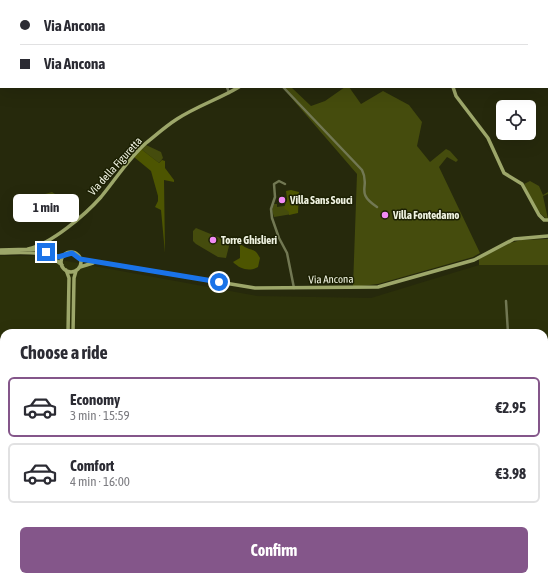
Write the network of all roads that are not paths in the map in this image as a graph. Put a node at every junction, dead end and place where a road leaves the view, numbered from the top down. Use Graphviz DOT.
graph roads {
  1 [pos="227,88"];
  2 [pos="237,88"];
  3 [pos="284,88"];
  4 [pos="453,88"];
  5 [pos="229,93"];
  6 [pos="285,184"];
  7 [pos="377,207"];
  8 [pos="548,220"];
  9 [pos="548,236"];
  10 [pos="0,250"];
  11 [pos="28,250"];
  12 [pos="0,253"];
  13 [pos="64,256"];
  14 [pos="80,259"];
  15 [pos="108,264"];
  16 [pos="62,265"];
  17 [pos="80,267"];
  18 [pos="66,270"];
  19 [pos="76,271"];
  20 [pos="294,289"];
  21 [pos="506,301"];
  22 [pos="68,329"];
  23 [pos="73,329"];
  24 [pos="508,329"];
  1 -- 5 [label="street"];
  2 -- 5 [label="main road, Via della Figuretta"];
  3 -- 7 [label="street"];
  4 -- 8 [label="main road"];
  5 -- 11 [label="main road, Via della Figuretta"];
  6 -- 20 [label="street"];
  9 -- 20 [label="main road, Via Ancona"];
  10 -- 11 [label="main road, Via Ancona"];
  11 -- 13 [label="main road, Via Ancona"];
  12 -- 16 [label="main road"];
  13 -- 14 [label="main road, Via Ancona"];
  13 -- 16 [label="main road"];
  14 -- 15 [label="main road, Via Ancona"];
  14 -- 17 [label="main road"];
  15 -- 17 [label="main road, Via Ancona"];
  15 -- 20 [label="main road, Via Ancona"];
  16 -- 18 [label="main road"];
  17 -- 19 [label="main road"];
  18 -- 19 [label="main road"];
  18 -- 22 [label="main road"];
  19 -- 23 [label="main road"];
  21 -- 24 [label="street"];
}
